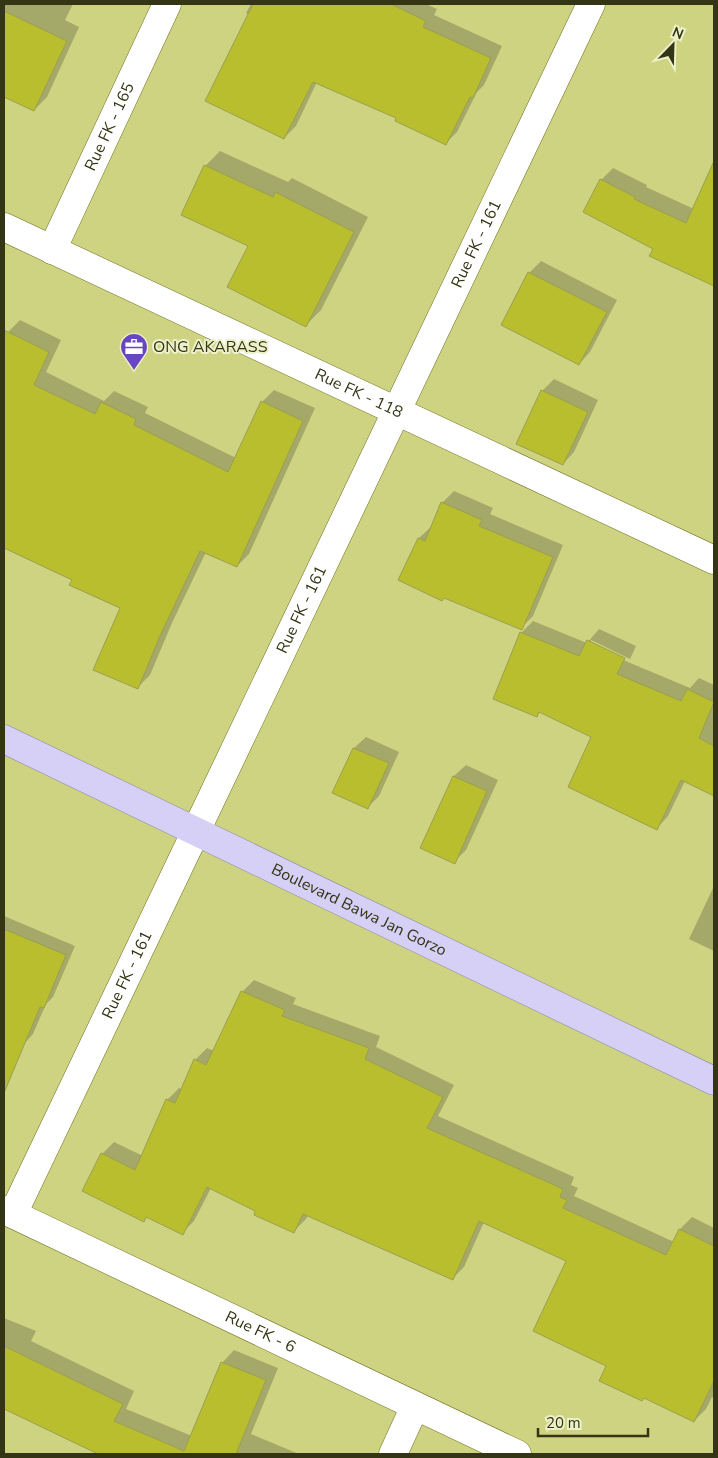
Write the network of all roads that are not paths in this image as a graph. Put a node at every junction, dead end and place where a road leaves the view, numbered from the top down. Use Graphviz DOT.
graph roads {
  1 [pos="167,4"];
  2 [pos="591,4"];
  3 [pos="4,227"];
  4 [pos="52,250"];
  5 [pos="397,411"];
  6 [pos="714,560"];
  7 [pos="4,739"];
  8 [pos="196,831"];
  9 [pos="714,1081"];
  10 [pos="8,1212"];
  11 [pos="416,1406"];
  12 [pos="393,1454"];
  13 [pos="516,1454"];
  1 -- 4 [label="street, Rue FK - 165"];
  2 -- 5 [label="street, Rue FK - 161"];
  3 -- 4 [label="street, Rue FK - 118"];
  4 -- 5 [label="street, Rue FK - 118"];
  5 -- 6 [label="street, Rue FK - 118"];
  5 -- 8 [label="street, Rue FK - 161"];
  7 -- 8 [label="main road, Boulevard Bawa Jan Gorzo"];
  8 -- 9 [label="main road, Boulevard Bawa Jan Gorzo"];
  8 -- 10 [label="street, Rue FK - 161"];
  10 -- 11 [label="street, Rue FK - 6"];
  11 -- 12 [label="street"];
  11 -- 13 [label="street, Rue FK - 6"];
}
